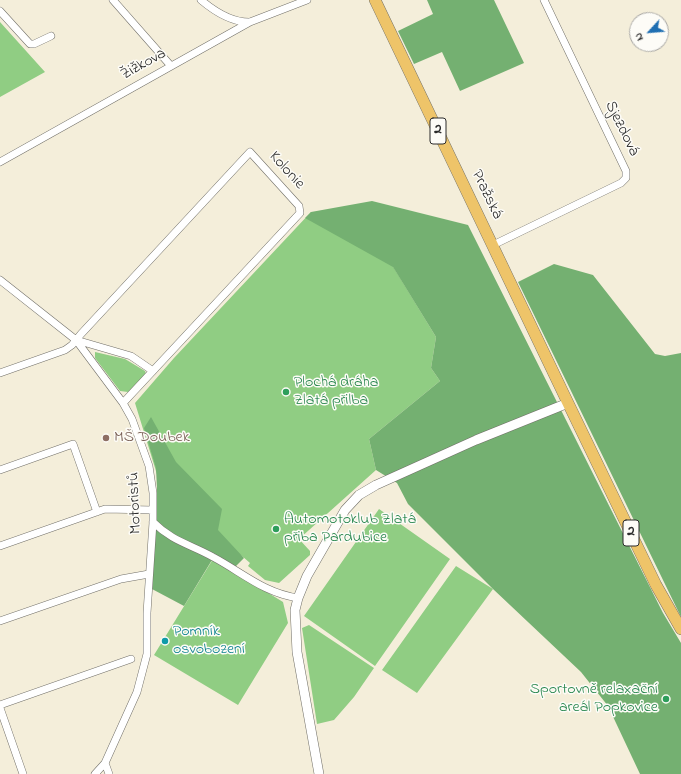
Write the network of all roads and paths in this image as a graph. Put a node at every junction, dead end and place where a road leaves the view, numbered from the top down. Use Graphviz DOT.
graph roads {
  1 [pos="113,0"];
  2 [pos="201,0"];
  3 [pos="307,0"];
  4 [pos="375,0"];
  5 [pos="544,0"];
  6 [pos="0,11"];
  7 [pos="223,15"];
  8 [pos="250,22"];
  9 [pos="51,36"];
  10 [pos="224,36"];
  11 [pos="170,66"];
  12 [pos="0,162"];
  13 [pos="492,245"];
  14 [pos="0,280"];
  15 [pos="76,340"];
  16 [pos="153,371"];
  17 [pos="0,373"];
  18 [pos="568,403"];
  19 [pos="123,404"];
  20 [pos="0,470"];
  21 [pos="153,510"];
  22 [pos="97,512"];
  23 [pos="153,522"];
  24 [pos="0,546"];
  25 [pos="149,574"];
  26 [pos="298,598"];
  27 [pos="0,620"];
  28 [pos="681,629"];
  29 [pos="131,659"];
  30 [pos="0,706"];
  31 [pos="106,763"];
  32 [pos="23,774"];
  33 [pos="95,774"];
  34 [pos="109,774"];
  35 [pos="319,774"];
  1 -- 11 [label="street"];
  2 -- 7 [label="street"];
  3 -- 8 [label="street, Žižkova"];
  4 -- 13 [label="main road, Pražská / 2"];
  5 -- 13 [label="street, Sjezdová"];
  6 -- 9 [label="street"];
  7 -- 8 [label="street"];
  7 -- 10 [label="street"];
  8 -- 10 [label="street, Žižkova"];
  10 -- 11 [label="street, Žižkova"];
  11 -- 12 [label="street, Žižkova"];
  13 -- 18 [label="main road, Pražská / 2"];
  14 -- 15 [label="street, Motoristů"];
  15 -- 16 [label="street"];
  15 -- 16 [label="street, Kolonie"];
  15 -- 17 [label="street"];
  15 -- 19 [label="street, Motoristů"];
  16 -- 19 [label="street"];
  18 -- 26 [label="street"];
  18 -- 28 [label="main road, 2"];
  19 -- 21 [label="street, Motoristů"];
  20 -- 22 [label="street"];
  21 -- 22 [label="street"];
  21 -- 23 [label="street, Motoristů"];
  22 -- 24 [label="street"];
  23 -- 25 [label="street, Motoristů"];
  23 -- 26 [label="street"];
  25 -- 27 [label="street"];
  25 -- 31 [label="street, Motoristů"];
  26 -- 35 [label="street"];
  29 -- 30 [label="street"];
  30 -- 32 [label="street"];
  31 -- 33 [label="street"];
  31 -- 34 [label="street"];
}
